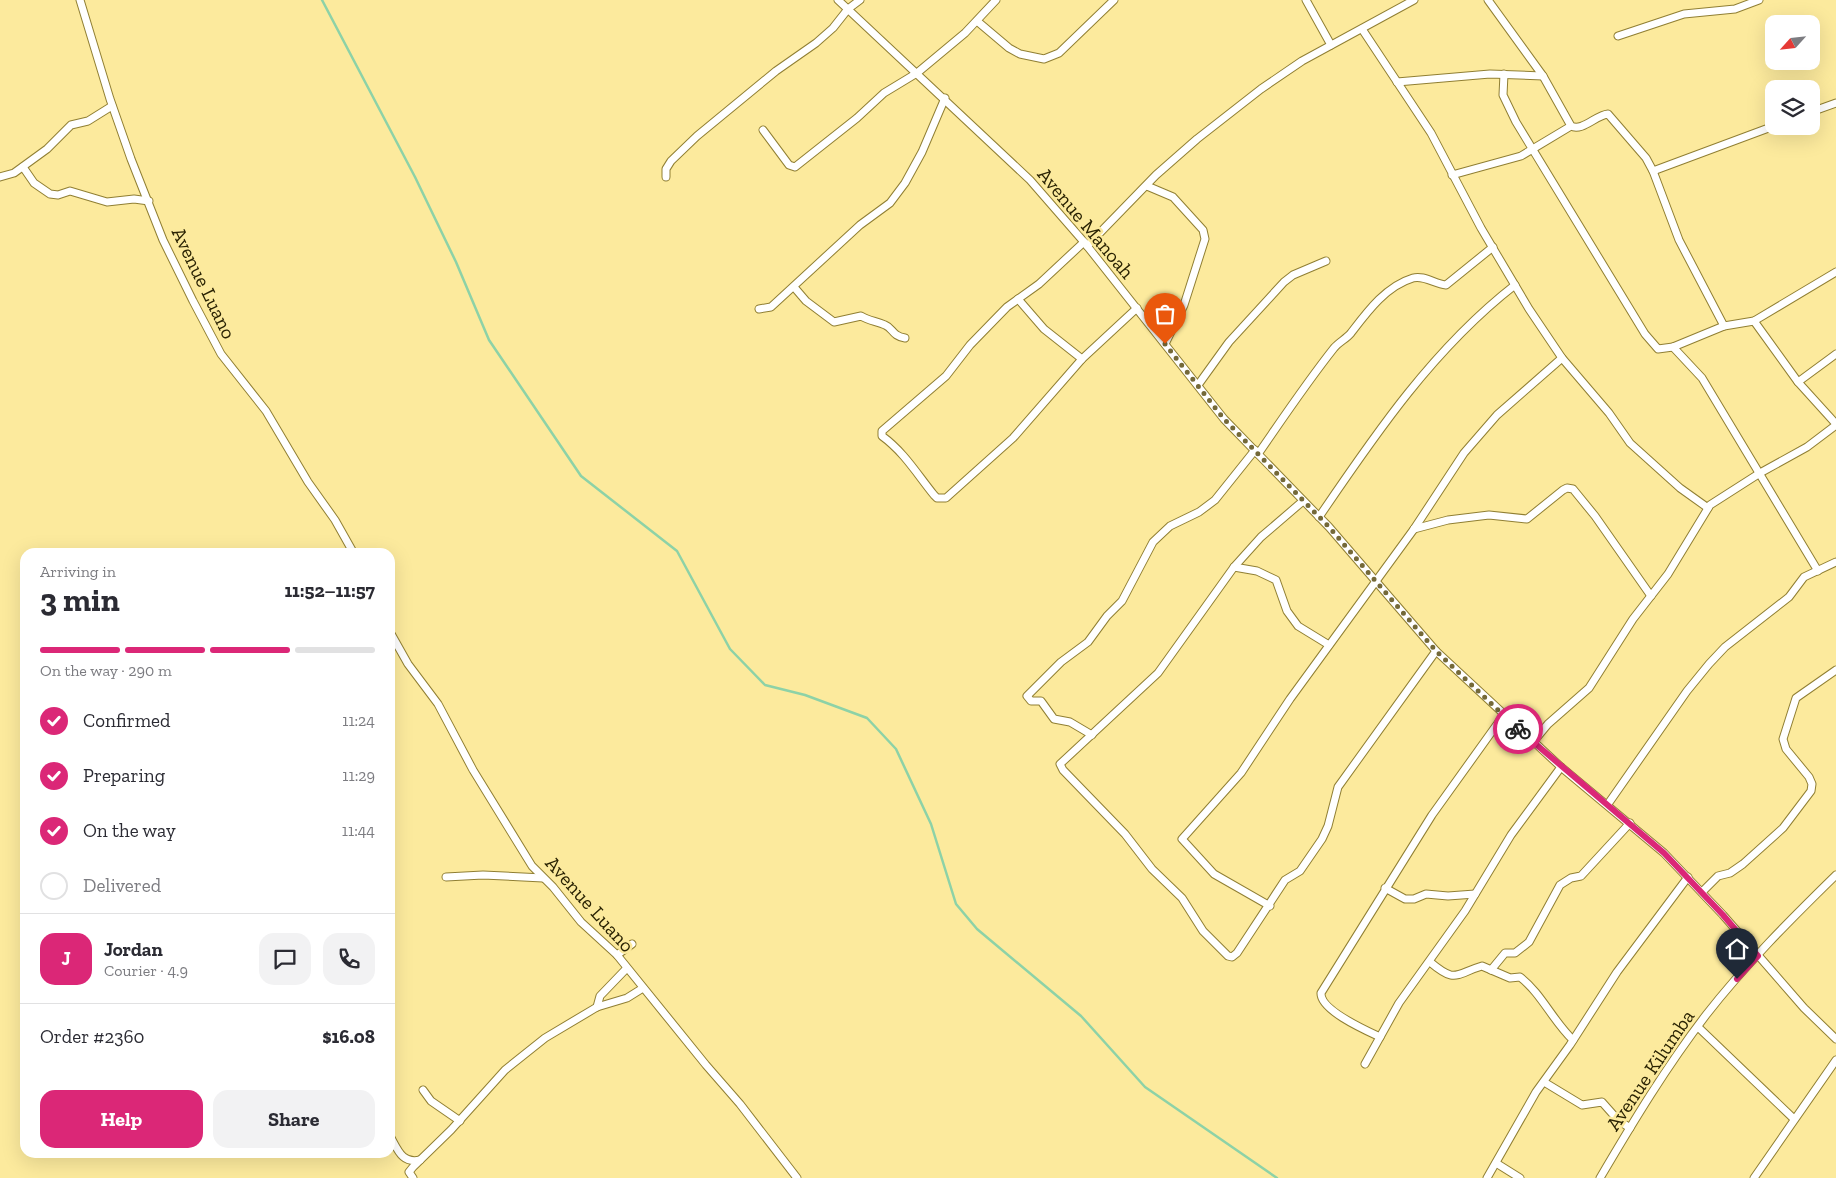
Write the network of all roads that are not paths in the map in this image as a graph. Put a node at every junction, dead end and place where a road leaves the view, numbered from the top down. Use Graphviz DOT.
graph roads {
  1 [pos="80,0"];
  2 [pos="838,0"];
  3 [pos="860,0"];
  4 [pos="996,0"];
  5 [pos="1114,0"];
  6 [pos="1306,0"];
  7 [pos="1414,0"];
  8 [pos="1488,0"];
  9 [pos="1759,0"];
  10 [pos="848,9"];
  11 [pos="977,21"];
  12 [pos="1362,29"];
  13 [pos="1618,36"];
  14 [pos="1331,45"];
  15 [pos="917,73"];
  16 [pos="1504,74"];
  17 [pos="1543,76"];
  18 [pos="1397,82"];
  19 [pos="945,98"];
  20 [pos="1836,103"];
  21 [pos="112,106"];
  22 [pos="1820,109"];
  23 [pos="1571,126"];
  24 [pos="1765,129"];
  25 [pos="763,130"];
  26 [pos="1533,150"];
  27 [pos="23,167"];
  28 [pos="1653,171"];
  29 [pos="1452,175"];
  30 [pos="0,177"];
  31 [pos="666,177"];
  32 [pos="1147,186"];
  33 [pos="149,201"];
  34 [pos="1086,244"];
  35 [pos="1492,247"];
  36 [pos="1326,262"];
  37 [pos="1836,272"];
  38 [pos="1515,285"];
  39 [pos="794,287"];
  40 [pos="1018,299"];
  41 [pos="1136,308"];
  42 [pos="759,310"];
  43 [pos="1754,321"];
  44 [pos="1724,326"];
  45 [pos="905,338"];
  46 [pos="1165,344"];
  47 [pos="1673,346"];
  48 [pos="1836,354"];
  49 [pos="1562,358"];
  50 [pos="1082,359"];
  51 [pos="1798,382"];
  52 [pos="1198,385"];
  53 [pos="1836,424"];
  54 [pos="1256,452"];
  55 [pos="1760,473"];
  56 [pos="1303,501"];
  57 [pos="1708,508"];
  58 [pos="1319,518"];
  59 [pos="1414,529"];
  60 [pos="351,548"];
  61 [pos="1836,562"];
  62 [pos="1234,567"];
  63 [pos="1818,571"];
  64 [pos="1375,580"];
  65 [pos="1651,596"];
  66 [pos="395,641"];
  67 [pos="1329,645"];
  68 [pos="1436,651"];
  69 [pos="1836,670"];
  70 [pos="1503,716"];
  71 [pos="1092,735"];
  72 [pos="1533,742"];
  73 [pos="1561,767"];
  74 [pos="1608,804"];
  75 [pos="1630,823"];
  76 [pos="1836,875"];
  77 [pos="446,877"];
  78 [pos="1688,877"];
  79 [pos="543,878"];
  80 [pos="1385,888"];
  81 [pos="1702,892"];
  82 [pos="1475,894"];
  83 [pos="1270,906"];
  84 [pos="632,944"];
  85 [pos="617,955"];
  86 [pos="1758,956"];
  87 [pos="1430,962"];
  88 [pos="626,968"];
  89 [pos="1492,970"];
  90 [pos="643,988"];
  91 [pos="597,1006"];
  92 [pos="1698,1027"];
  93 [pos="1380,1037"];
  94 [pos="1836,1039"];
  95 [pos="1573,1040"];
  96 [pos="1836,1060"];
  97 [pos="1365,1064"];
  98 [pos="1544,1082"];
  99 [pos="423,1090"];
  100 [pos="1794,1119"];
  101 [pos="460,1121"];
  102 [pos="1630,1128"];
  103 [pos="395,1144"];
  104 [pos="420,1160"];
  105 [pos="1496,1163"];
  106 [pos="413,1178"];
  107 [pos="797,1178"];
  108 [pos="1487,1178"];
  109 [pos="1520,1178"];
  110 [pos="1600,1178"];
  111 [pos="1754,1178"];
  1 -- 21 [label="street, Avenue Luano"];
  2 -- 10 [label="street, Avenue Manoah"];
  3 -- 10 [label="street"];
  4 -- 11 [label="street"];
  5 -- 11 [label="street"];
  6 -- 14 [label="street"];
  7 -- 12 [label="street"];
  8 -- 17 [label="street"];
  9 -- 13 [label="street"];
  10 -- 15 [label="street, Avenue Manoah"];
  10 -- 31 [label="street"];
  11 -- 15 [label="street"];
  12 -- 14 [label="street"];
  12 -- 18 [label="street"];
  14 -- 32 [label="street"];
  15 -- 19 [label="street, Avenue Manoah"];
  15 -- 25 [label="street"];
  16 -- 17 [label="street"];
  16 -- 18 [label="street"];
  16 -- 26 [label="street"];
  17 -- 23 [label="street"];
  18 -- 29 [label="street"];
  19 -- 34 [label="street, Avenue Manoah"];
  19 -- 39 [label="street"];
  20 -- 22 [label="street"];
  21 -- 27 [label="street"];
  21 -- 33 [label="street, Avenue Luano"];
  23 -- 26 [label="street"];
  23 -- 28 [label="street"];
  24 -- 28 [label="street"];
  26 -- 29 [label="street"];
  26 -- 47 [label="street"];
  27 -- 30 [label="street"];
  27 -- 33 [label="street"];
  28 -- 44 [label="street"];
  29 -- 35 [label="street"];
  32 -- 34 [label="street"];
  32 -- 46 [label="street"];
  33 -- 60 [label="street, Avenue Luano"];
  34 -- 40 [label="street"];
  34 -- 41 [label="street, Avenue Manoah"];
  35 -- 38 [label="street"];
  35 -- 54 [label="street"];
  36 -- 52 [label="street"];
  37 -- 43 [label="street"];
  38 -- 49 [label="street"];
  38 -- 58 [label="street"];
  39 -- 42 [label="street"];
  39 -- 45 [label="street"];
  40 -- 50 [label="street"];
  40 -- 50 [label="street"];
  41 -- 46 [label="street, Avenue Manoah"];
  41 -- 50 [label="street"];
  43 -- 44 [label="street"];
  43 -- 51 [label="street"];
  44 -- 47 [label="street"];
  46 -- 52 [label="street, Avenue Manoah"];
  47 -- 55 [label="street"];
  48 -- 51 [label="street"];
  49 -- 57 [label="street"];
  49 -- 59 [label="street"];
  51 -- 53 [label="street"];
  52 -- 54 [label="street, Avenue Manoah"];
  53 -- 55 [label="street"];
  54 -- 56 [label="street, Avenue Manoah"];
  54 -- 71 [label="street"];
  55 -- 57 [label="street"];
  55 -- 63 [label="street"];
  56 -- 58 [label="street, Avenue Manoah"];
  56 -- 62 [label="street"];
  57 -- 65 [label="street"];
  58 -- 64 [label="street, Avenue Manoah"];
  59 -- 64 [label="street"];
  59 -- 65 [label="street"];
  61 -- 63 [label="street"];
  62 -- 67 [label="street"];
  62 -- 71 [label="street"];
  63 -- 74 [label="street"];
  64 -- 67 [label="street"];
  64 -- 68 [label="street, Avenue Manoah"];
  65 -- 72 [label="street"];
  66 -- 79 [label="street, Avenue Luano"];
  67 -- 83 [label="street"];
  68 -- 70 [label="street, Avenue Manoah"];
  68 -- 83 [label="street"];
  69 -- 81 [label="street"];
  70 -- 72 [label="street, Avenue Manoah"];
  70 -- 80 [label="street"];
  71 -- 83 [label="street"];
  72 -- 73 [label="street, Avenue Manoah"];
  73 -- 74 [label="street, Avenue Manoah"];
  73 -- 82 [label="street"];
  74 -- 75 [label="street, Avenue Manoah"];
  75 -- 78 [label="street, Avenue Manoah"];
  75 -- 89 [label="street"];
  76 -- 86 [label="street, Avenue Kilumba"];
  77 -- 79 [label="street"];
  78 -- 81 [label="street, Avenue Manoah"];
  78 -- 95 [label="street"];
  79 -- 85 [label="street, Avenue Luano"];
  80 -- 82 [label="street"];
  80 -- 93 [label="street"];
  81 -- 86 [label="street, Avenue Manoah"];
  82 -- 87 [label="street"];
  84 -- 85 [label="street"];
  85 -- 88 [label="street, Avenue Luano"];
  86 -- 92 [label="street, Avenue Kilumba"];
  86 -- 94 [label="street, Avenue Manoah"];
  87 -- 89 [label="street"];
  87 -- 93 [label="street"];
  88 -- 90 [label="street, Avenue Luano"];
  88 -- 91 [label="street"];
  89 -- 95 [label="street"];
  90 -- 91 [label="street"];
  90 -- 107 [label="street, Avenue Luano"];
  91 -- 101 [label="street"];
  92 -- 100 [label="street"];
  92 -- 102 [label="street, Avenue Kilumba"];
  93 -- 97 [label="street"];
  95 -- 98 [label="street"];
  96 -- 100 [label="street"];
  98 -- 102 [label="street"];
  98 -- 105 [label="street"];
  99 -- 101 [label="street"];
  100 -- 111 [label="street"];
  101 -- 104 [label="street"];
  102 -- 110 [label="street, Avenue Kilumba"];
  103 -- 104 [label="street"];
  104 -- 106 [label="street"];
  105 -- 108 [label="street"];
  105 -- 109 [label="street"];
}
